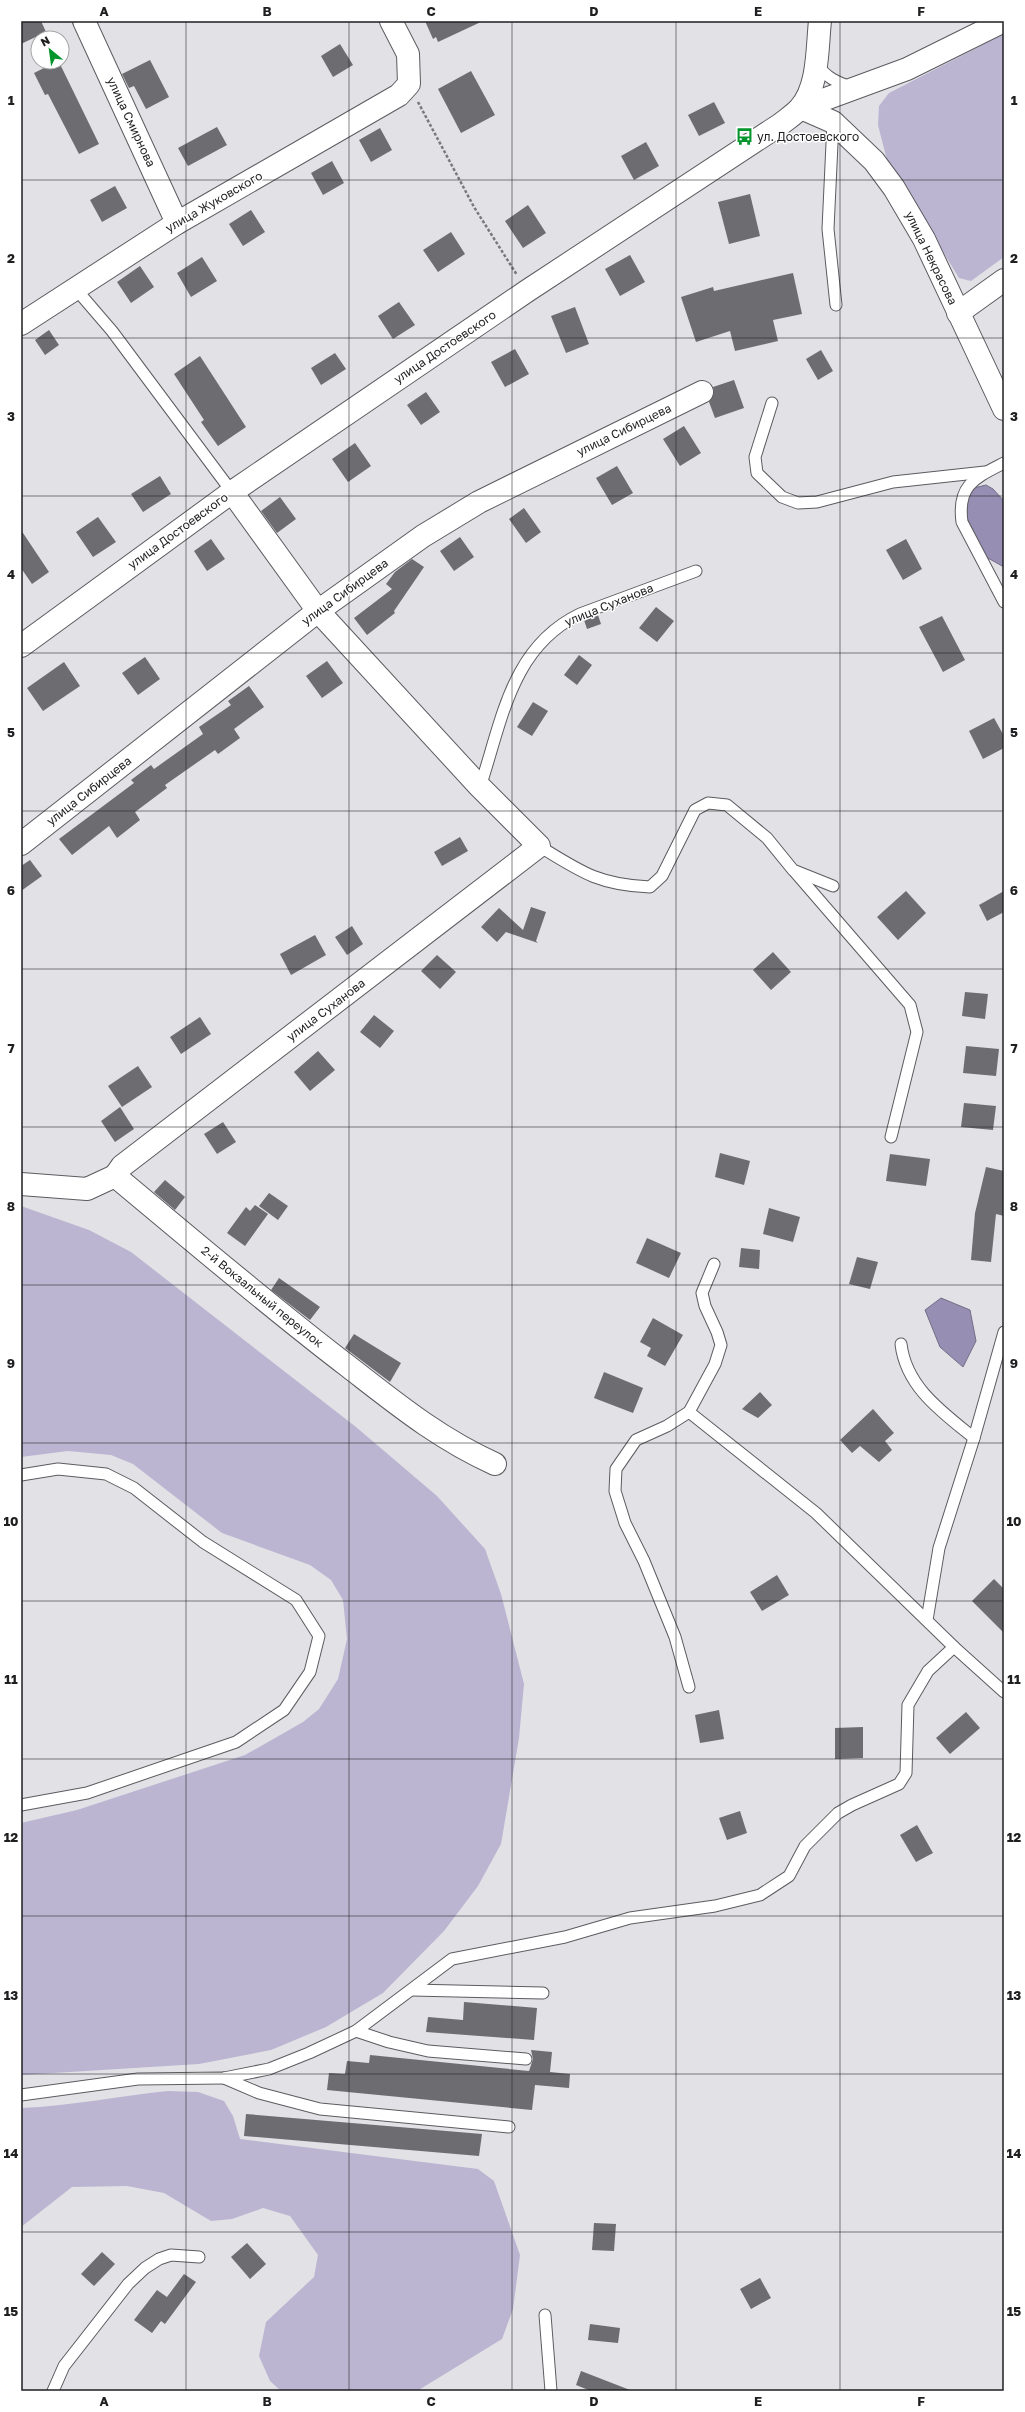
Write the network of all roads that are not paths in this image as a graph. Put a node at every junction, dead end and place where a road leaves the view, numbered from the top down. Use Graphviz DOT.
graph roads {
  1 [pos="84,21"];
  2 [pos="391,21"];
  3 [pos="820,21"];
  4 [pos="1004,22"];
  5 [pos="815,62"];
  6 [pos="854,88"];
  7 [pos="800,108"];
  8 [pos="834,122"];
  9 [pos="178,223"];
  10 [pos="1004,280"];
  11 [pos="75,288"];
  12 [pos="836,305"];
  13 [pos="958,313"];
  14 [pos="21,324"];
  15 [pos="702,392"];
  16 [pos="772,403"];
  17 [pos="1004,409"];
  18 [pos="1004,462"];
  19 [pos="985,472"];
  20 [pos="232,492"];
  21 [pos="696,570"];
  22 [pos="1004,602"];
  23 [pos="318,611"];
  24 [pos="21,646"];
  25 [pos="480,787"];
  26 [pos="21,844"];
  27 [pos="539,846"];
  28 [pos="793,870"];
  29 [pos="834,886"];
  30 [pos="891,1137"];
  31 [pos="115,1176"];
  32 [pos="21,1184"];
  33 [pos="714,1264"];
  34 [pos="1004,1332"];
  35 [pos="901,1344"];
  36 [pos="689,1412"];
  37 [pos="974,1438"];
  38 [pos="495,1464"];
  39 [pos="21,1475"];
  40 [pos="927,1620"];
  41 [pos="954,1647"];
  42 [pos="689,1687"];
  43 [pos="1004,1692"];
  44 [pos="21,1805"];
  45 [pos="412,1990"];
  46 [pos="543,1993"];
  47 [pos="356,2031"];
  48 [pos="526,2059"];
  49 [pos="224,2078"];
  50 [pos="21,2095"];
  51 [pos="509,2127"];
  52 [pos="199,2258"];
  53 [pos="545,2315"];
  54 [pos="53,2391"];
  55 [pos="551,2391"];
  1 -- 9 [label="street, улица Смирнова"];
  2 -- 9 [label="street, улица Жуковского"];
  3 -- 5 [label="street, улица Достоевского"];
  4 -- 6 [label="street"];
  5 -- 6 [label="lane"];
  5 -- 7 [label="street, улица Достоевского"];
  6 -- 7 [label="street"];
  7 -- 8 [label="street, улица Некрасова"];
  7 -- 20 [label="street, улица Достоевского"];
  8 -- 12 [label="lane"];
  8 -- 13 [label="street, улица Некрасова"];
  9 -- 11 [label="street, улица Жуковского"];
  10 -- 13 [label="street, улица Некрасова"];
  11 -- 14 [label="street, улица Жуковского"];
  11 -- 20 [label="lane"];
  13 -- 17 [label="street, улица Некрасова"];
  15 -- 23 [label="street, улица Сибирцева"];
  16 -- 19 [label="lane"];
  18 -- 19 [label="lane"];
  19 -- 22 [label="lane"];
  20 -- 23 [label="street"];
  20 -- 24 [label="street, улица Достоевского"];
  21 -- 25 [label="lane, улица Суханова"];
  23 -- 25 [label="street"];
  23 -- 26 [label="street, улица Сибирцева"];
  25 -- 27 [label="street"];
  27 -- 28 [label="lane"];
  27 -- 31 [label="street, улица Суханова"];
  28 -- 29 [label="lane"];
  28 -- 30 [label="lane"];
  31 -- 32 [label="street"];
  31 -- 38 [label="street, 2-й Вокзальный переулок"];
  33 -- 36 [label="lane"];
  34 -- 37 [label="lane"];
  35 -- 37 [label="lane"];
  36 -- 40 [label="lane"];
  36 -- 42 [label="lane"];
  37 -- 40 [label="lane"];
  39 -- 44 [label="lane"];
  40 -- 41 [label="lane"];
  41 -- 43 [label="lane"];
  41 -- 45 [label="lane"];
  45 -- 46 [label="lane"];
  45 -- 47 [label="lane"];
  47 -- 48 [label="lane"];
  47 -- 49 [label="lane"];
  49 -- 50 [label="lane"];
  49 -- 51 [label="lane"];
  52 -- 54 [label="lane"];
  53 -- 55 [label="lane"];
}
